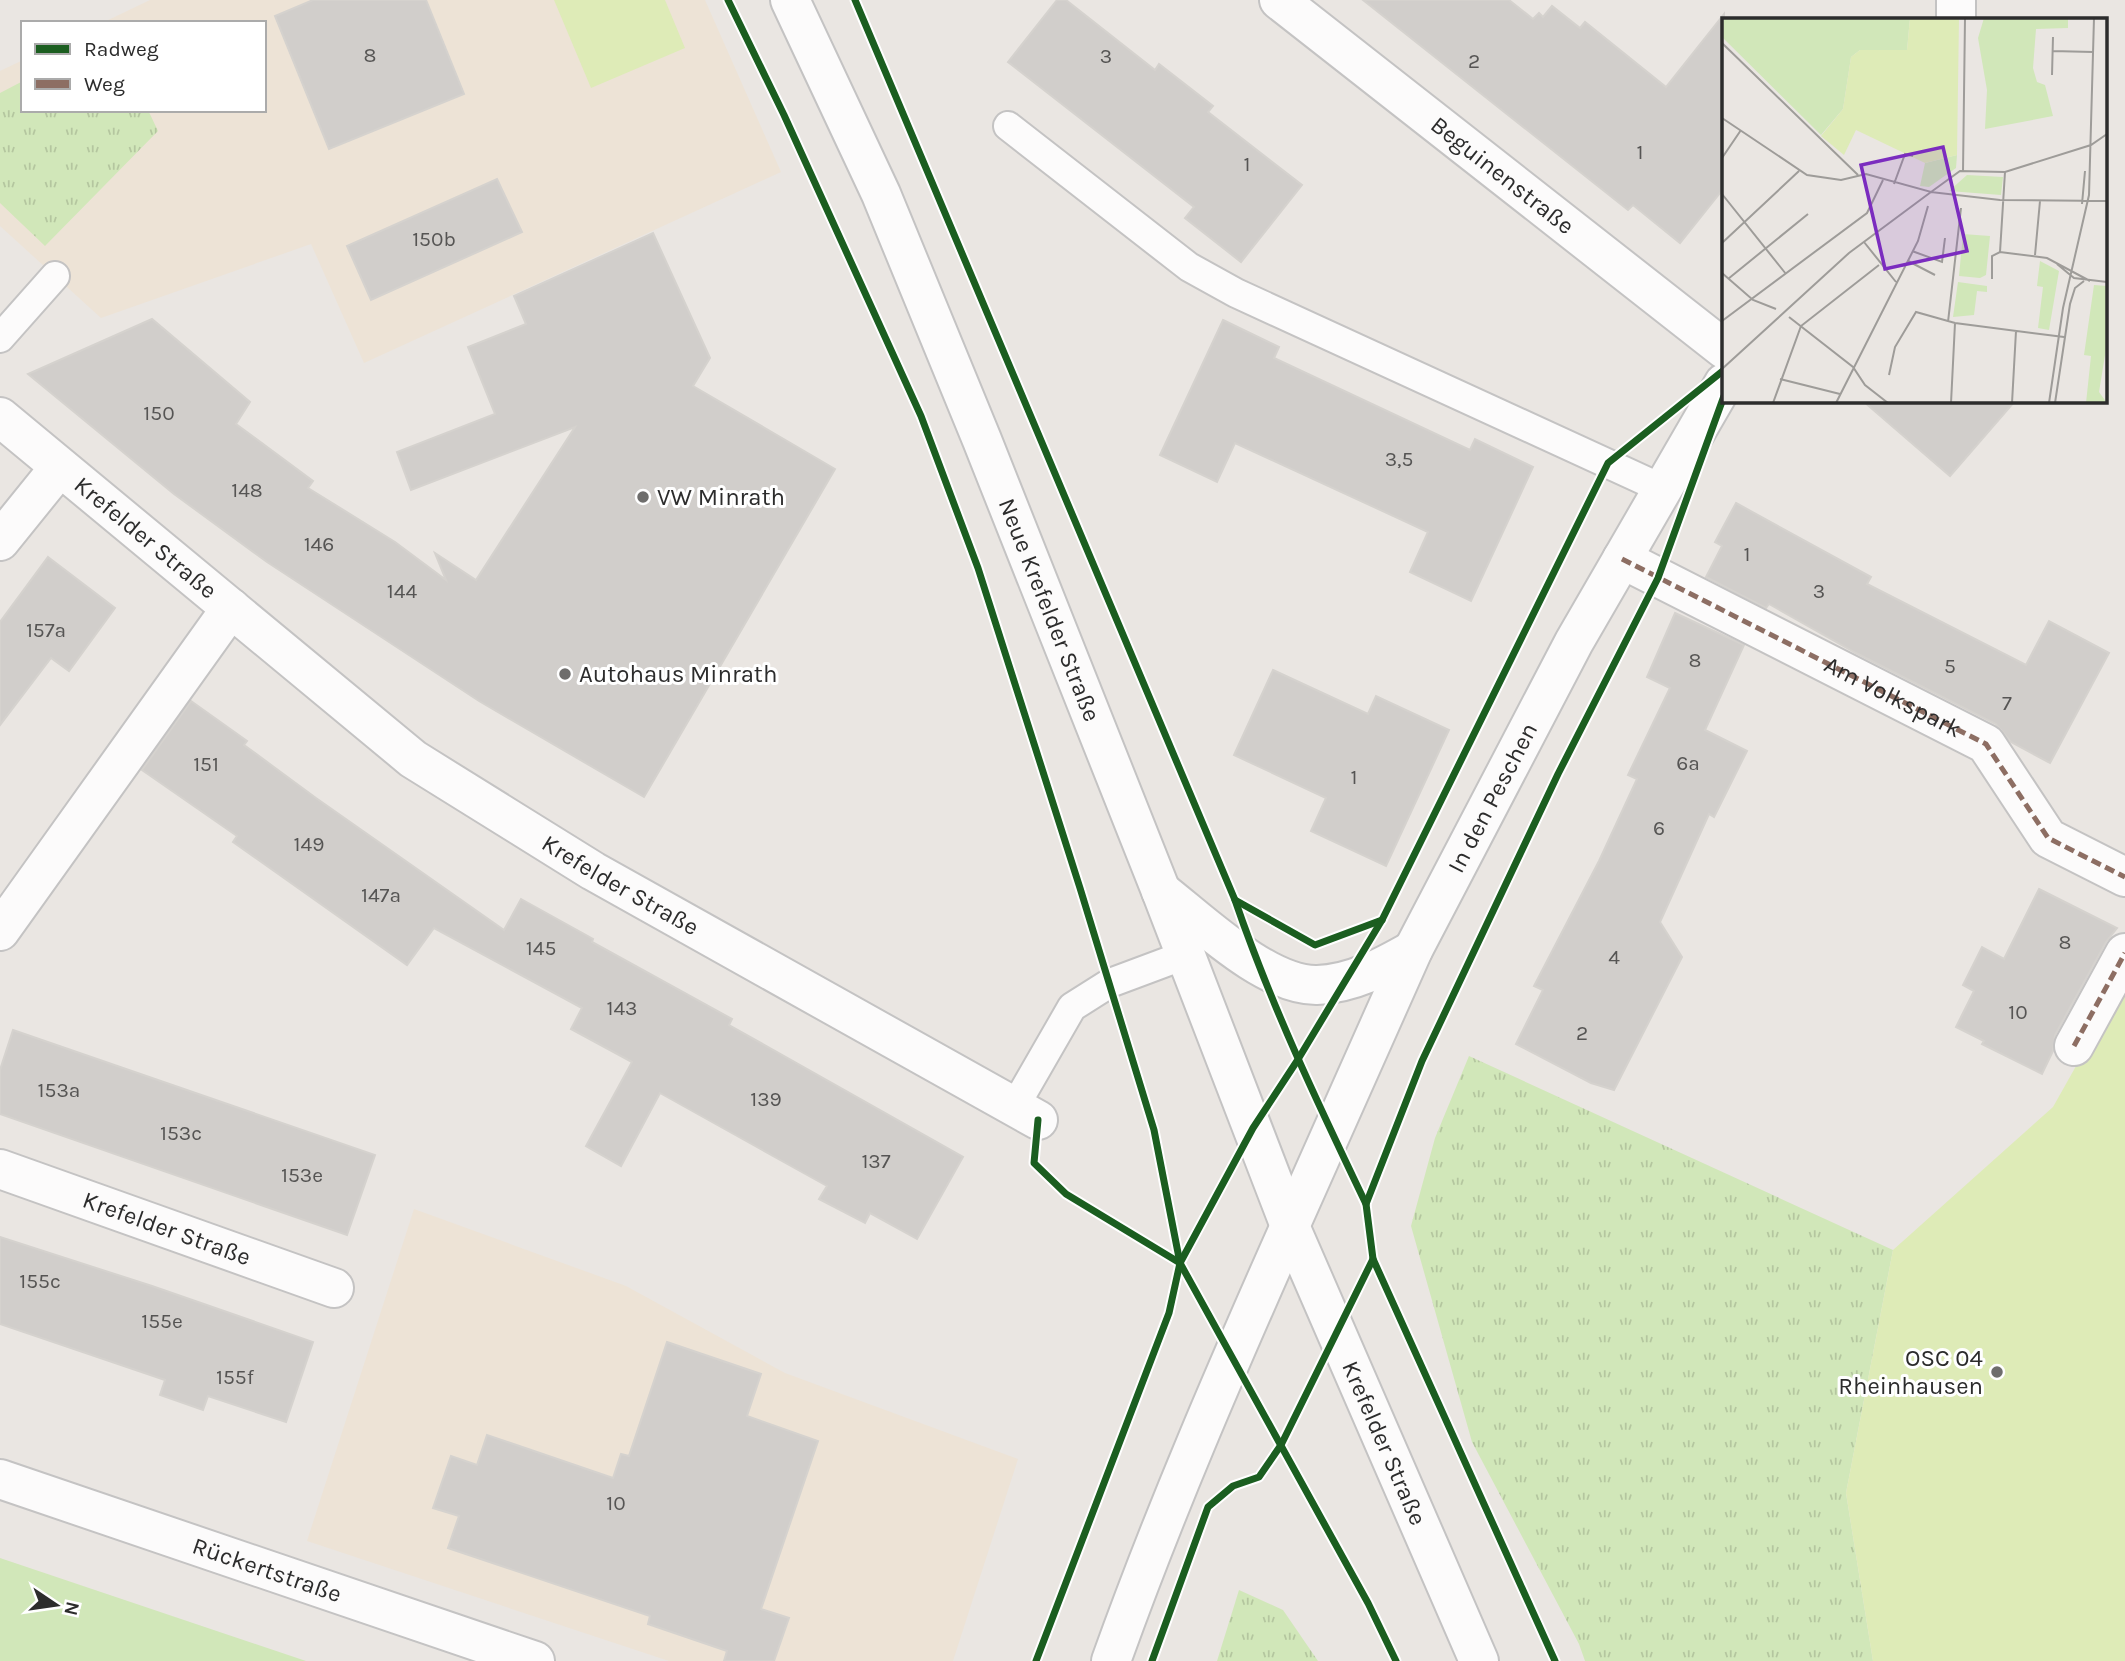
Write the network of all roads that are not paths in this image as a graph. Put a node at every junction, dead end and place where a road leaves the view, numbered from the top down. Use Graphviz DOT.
graph roads {
  1 [pos="790,0"];
  2 [pos="1279,0"];
  3 [pos="1956,0"];
  4 [pos="1956,18"];
  5 [pos="1009,126"];
  6 [pos="55,276"];
  7 [pos="0,338"];
  8 [pos="1722,347"];
  9 [pos="1722,386"];
  10 [pos="0,417"];
  11 [pos="59,468"];
  12 [pos="1663,489"];
  13 [pos="0,541"];
  14 [pos="1622,559"];
  15 [pos="231,608"];
  16 [pos="2125,877"];
  17 [pos="1161,891"];
  18 [pos="0,930"];
  19 [pos="1413,950"];
  20 [pos="2125,953"];
  21 [pos="1185,955"];
  22 [pos="2074,1046"];
  23 [pos="1027,1113"];
  24 [pos="0,1169"];
  25 [pos="1290,1226"];
  26 [pos="334,1288"];
  27 [pos="0,1479"];
  28 [pos="535,1661"];
  29 [pos="1111,1661"];
  30 [pos="1479,1661"];
  1 -- 17 [label="street, Neue Krefelder Straße"];
  2 -- 8 [label="street, Beguinenstraße"];
  3 -- 4 [label="street"];
  5 -- 12 [label="lane"];
  6 -- 7 [label="lane"];
  9 -- 12 [label="street, In den Peschen"];
  10 -- 11 [label="street, Krefelder Straße"];
  11 -- 13 [label="street, Krefelder Straße"];
  11 -- 15 [label="street, Krefelder Straße"];
  12 -- 14 [label="street, In den Peschen"];
  14 -- 16 [label="street, Am Volkspark"];
  14 -- 19 [label="street, In den Peschen"];
  15 -- 18 [label="street, Krefelder Straße"];
  15 -- 23 [label="street, Krefelder Straße"];
  17 -- 19 [label="street"];
  17 -- 21 [label="street, Neue Krefelder Straße"];
  19 -- 25 [label="street, In den Peschen"];
  20 -- 22 [label="street"];
  21 -- 23 [label="lane"];
  21 -- 25 [label="street, Neue Krefelder Straße"];
  24 -- 26 [label="street, Krefelder Straße"];
  25 -- 29 [label="street, In den Peschen"];
  25 -- 30 [label="street, Krefelder Straße"];
  27 -- 28 [label="street, Rückertstraße"];
}
